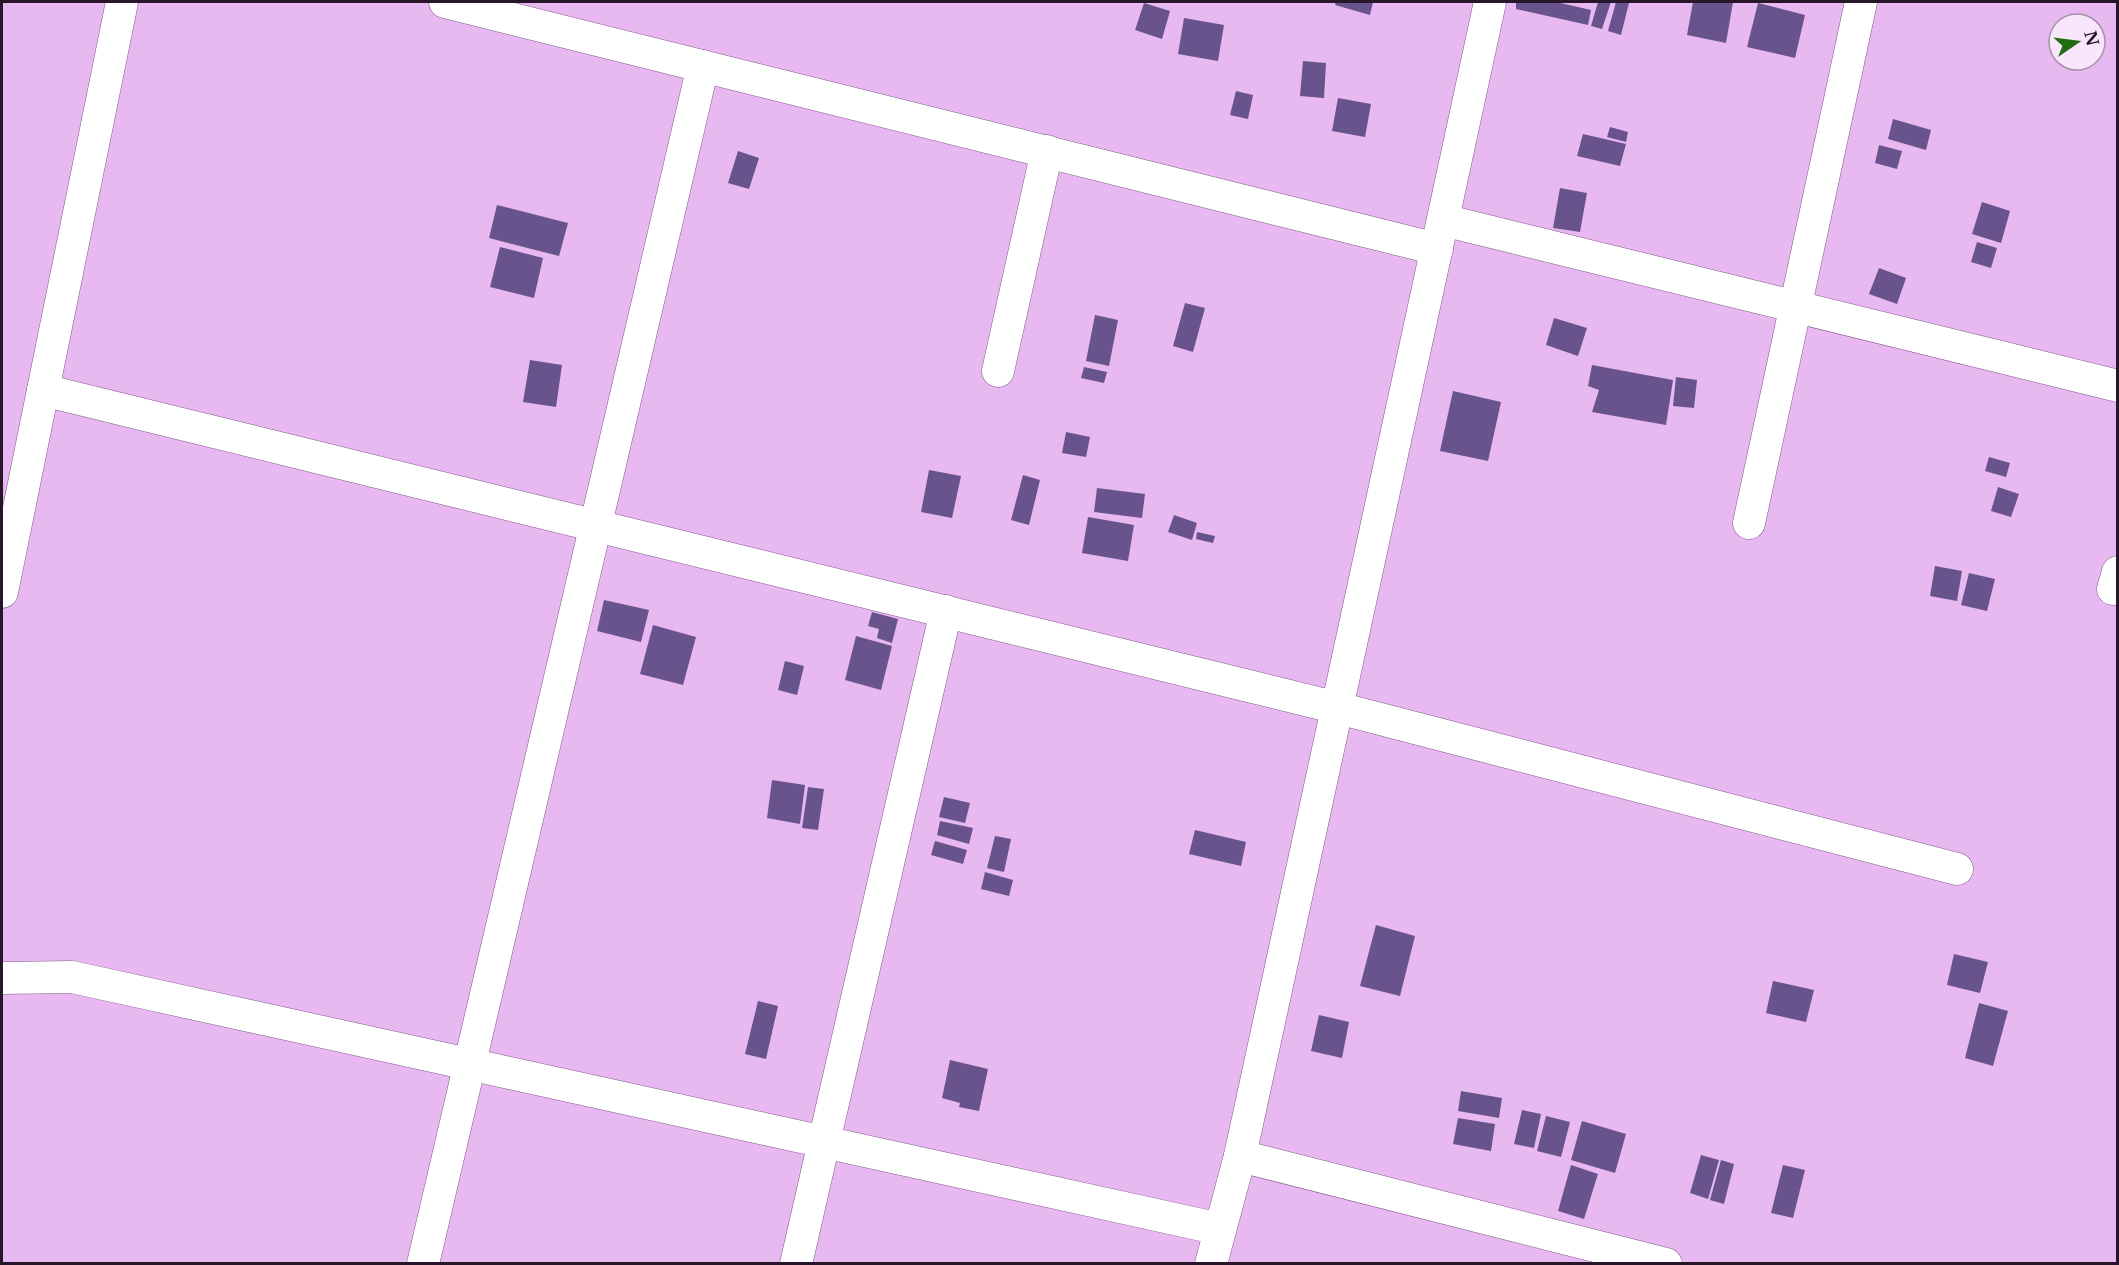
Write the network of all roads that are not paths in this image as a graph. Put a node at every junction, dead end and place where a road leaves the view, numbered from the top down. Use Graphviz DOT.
graph roads {
  1 [pos="122,2"];
  2 [pos="445,2"];
  3 [pos="1490,2"];
  4 [pos="1861,2"];
  5 [pos="703,66"];
  6 [pos="1047,151"];
  7 [pos="1440,234"];
  8 [pos="1796,307"];
  9 [pos="998,371"];
  10 [pos="2118,386"];
  11 [pos="43,390"];
  12 [pos="1749,523"];
  13 [pos="595,525"];
  14 [pos="2,592"];
  15 [pos="946,611"];
  16 [pos="1338,708"];
  17 [pos="1958,869"];
  18 [pos="2,978"];
  19 [pos="469,1065"];
  20 [pos="824,1142"];
  21 [pos="1240,1156"];
  22 [pos="1221,1229"];
  23 [pos="423,1263"];
  24 [pos="796,1263"];
  25 [pos="1211,1263"];
  26 [pos="1666,1263"];
  1 -- 11 [label="street"];
  2 -- 5 [label="street"];
  3 -- 7 [label="street"];
  4 -- 8 [label="street"];
  5 -- 6 [label="street"];
  5 -- 13 [label="street"];
  6 -- 7 [label="street"];
  6 -- 9 [label="street"];
  7 -- 8 [label="street"];
  7 -- 16 [label="street"];
  8 -- 10 [label="street"];
  8 -- 12 [label="street"];
  11 -- 13 [label="street"];
  11 -- 14 [label="street"];
  13 -- 15 [label="street"];
  13 -- 19 [label="street"];
  15 -- 16 [label="street"];
  15 -- 20 [label="street"];
  16 -- 17 [label="street"];
  16 -- 21 [label="street"];
  18 -- 19 [label="street"];
  19 -- 20 [label="street"];
  19 -- 23 [label="street"];
  20 -- 22 [label="street"];
  20 -- 24 [label="street"];
  21 -- 22 [label="street"];
  21 -- 26 [label="street"];
  22 -- 25 [label="street"];
}
